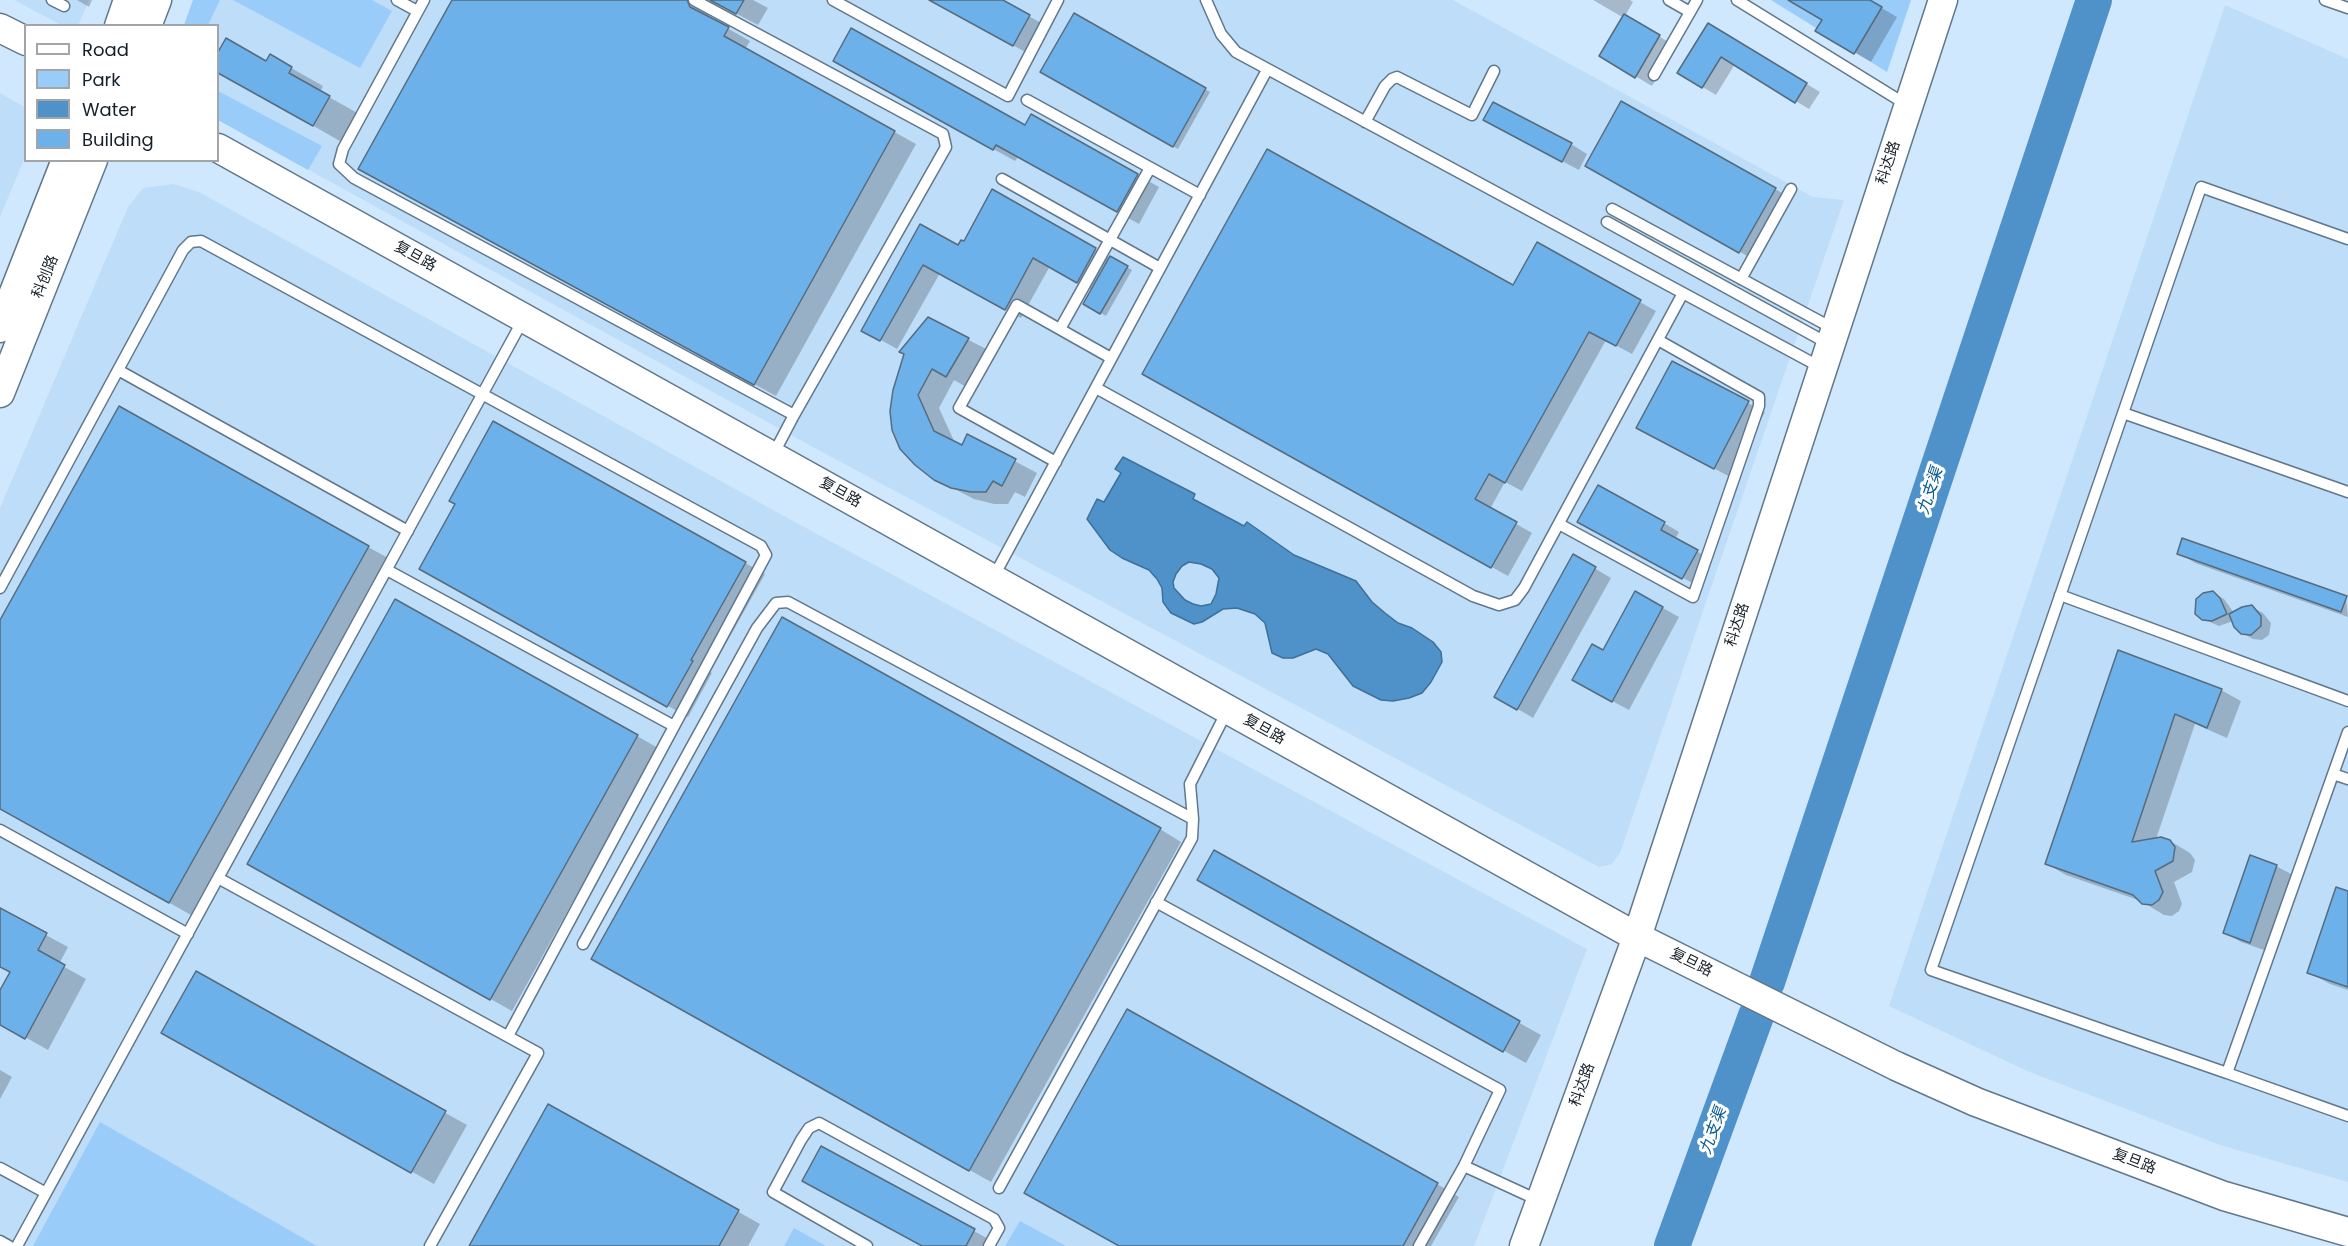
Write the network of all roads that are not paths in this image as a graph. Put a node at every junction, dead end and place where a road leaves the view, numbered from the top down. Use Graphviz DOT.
graph roads {
  1 [pos="52,0"];
  2 [pos="128,0"];
  3 [pos="157,0"];
  4 [pos="397,0"];
  5 [pos="423,0"];
  6 [pos="694,0"];
  7 [pos="833,0"];
  8 [pos="1058,0"];
  9 [pos="1206,0"];
  10 [pos="1669,0"];
  11 [pos="1697,0"];
  12 [pos="1737,0"];
  13 [pos="1943,0"];
  14 [pos="2325,0"];
  15 [pos="64,6"];
  16 [pos="2348,8"];
  17 [pos="417,11"];
  18 [pos="1690,12"];
  19 [pos="120,24"];
  20 [pos="148,24"];
  21 [pos="0,28"];
  22 [pos="24,40"];
  23 [pos="1267,70"];
  24 [pos="1494,71"];
  25 [pos="1654,75"];
  26 [pos="1027,100"];
  27 [pos="1908,105"];
  28 [pos="1365,122"];
  29 [pos="219,149"];
  30 [pos="65,162"];
  31 [pos="92,162"];
  32 [pos="1150,168"];
  33 [pos="1002,178"];
  34 [pos="1791,189"];
  35 [pos="1200,195"];
  36 [pos="1612,209"];
  37 [pos="1606,222"];
  38 [pos="2348,239"];
  39 [pos="1110,240"];
  40 [pos="1160,268"];
  41 [pos="1741,279"];
  42 [pos="1683,293"];
  43 [pos="525,318"];
  44 [pos="0,328"];
  45 [pos="1060,329"];
  46 [pos="1658,340"];
  47 [pos="1829,347"];
  48 [pos="1111,358"];
  49 [pos="118,370"];
  50 [pos="1096,388"];
  51 [pos="0,393"];
  52 [pos="483,394"];
  53 [pos="2123,413"];
  54 [pos="794,415"];
  55 [pos="773,456"];
  56 [pos="1056,462"];
  57 [pos="2348,492"];
  58 [pos="1559,524"];
  59 [pos="408,531"];
  60 [pos="387,570"];
  61 [pos="993,578"];
  62 [pos="0,588"];
  63 [pos="2060,595"];
  64 [pos="2348,701"];
  65 [pos="1228,709"];
  66 [pos="674,726"];
  67 [pos="2348,732"];
  68 [pos="2333,774"];
  69 [pos="2348,779"];
  70 [pos="1193,819"];
  71 [pos="0,830"];
  72 [pos="218,878"];
  73 [pos="1156,902"];
  74 [pos="188,934"];
  75 [pos="1637,937"];
  76 [pos="583,944"];
  77 [pos="508,1036"];
  78 [pos="2227,1073"];
  79 [pos="2348,1116"];
  80 [pos="1464,1166"];
  81 [pos="0,1167"];
  82 [pos="999,1188"];
  83 [pos="46,1193"];
  84 [pos="1540,1201"];
  85 [pos="2348,1232"];
  86 [pos="0,1241"];
  87 [pos="9,1246"];
  88 [pos="17,1246"];
  89 [pos="430,1246"];
  90 [pos="867,1246"];
  91 [pos="989,1246"];
  92 [pos="1419,1246"];
  93 [pos="1524,1246"];
  1 -- 15 [label="lane"];
  2 -- 19 [label="street"];
  3 -- 20 [label="street"];
  4 -- 17 [label="lane"];
  5 -- 17 [label="lane"];
  6 -- 54 [label="lane"];
  7 -- 8 [label="lane"];
  9 -- 23 [label="lane"];
  10 -- 18 [label="lane"];
  11 -- 18 [label="lane"];
  12 -- 27 [label="lane"];
  13 -- 27 [label="street, 科达路"];
  14 -- 16 [label="lane"];
  17 -- 54 [label="lane"];
  18 -- 25 [label="lane"];
  21 -- 22 [label="street"];
  23 -- 28 [label="lane"];
  23 -- 35 [label="lane"];
  24 -- 28 [label="lane"];
  26 -- 32 [label="lane"];
  27 -- 47 [label="street, 科达路"];
  28 -- 42 [label="lane"];
  29 -- 43 [label="street, 复旦路"];
  30 -- 44 [label="street, 科创路"];
  31 -- 51 [label="street, 科创路"];
  32 -- 35 [label="lane"];
  32 -- 39 [label="lane"];
  33 -- 39 [label="lane"];
  34 -- 41 [label="lane"];
  35 -- 40 [label="lane"];
  36 -- 41 [label="lane"];
  37 -- 47 [label="lane"];
  38 -- 53 [label="lane"];
  39 -- 40 [label="lane"];
  39 -- 45 [label="lane"];
  40 -- 48 [label="lane"];
  41 -- 47 [label="lane"];
  42 -- 46 [label="lane"];
  42 -- 47 [label="lane"];
  43 -- 52 [label="lane"];
  43 -- 55 [label="street, 复旦路"];
  45 -- 48 [label="lane"];
  45 -- 56 [label="lane"];
  46 -- 58 [label="lane"];
  46 -- 58 [label="lane"];
  47 -- 75 [label="street, 科达路"];
  48 -- 50 [label="lane"];
  49 -- 52 [label="lane"];
  49 -- 59 [label="lane"];
  49 -- 62 [label="lane"];
  50 -- 56 [label="lane"];
  50 -- 58 [label="lane"];
  52 -- 59 [label="lane"];
  52 -- 66 [label="lane"];
  53 -- 57 [label="lane"];
  53 -- 63 [label="lane"];
  54 -- 55 [label="lane"];
  55 -- 61 [label="street, 复旦路"];
  56 -- 61 [label="lane"];
  59 -- 60 [label="lane"];
  60 -- 66 [label="lane"];
  60 -- 72 [label="lane"];
  61 -- 65 [label="street, 复旦路"];
  63 -- 64 [label="lane"];
  63 -- 78 [label="lane"];
  65 -- 70 [label="lane"];
  65 -- 75 [label="street, 复旦路"];
  66 -- 77 [label="lane"];
  67 -- 68 [label="lane"];
  68 -- 69 [label="lane"];
  68 -- 78 [label="lane"];
  70 -- 73 [label="lane"];
  70 -- 76 [label="lane"];
  71 -- 74 [label="lane"];
  72 -- 74 [label="lane"];
  72 -- 77 [label="lane"];
  73 -- 80 [label="lane"];
  73 -- 82 [label="lane"];
  74 -- 83 [label="lane"];
  75 -- 84 [label="street, 科达路"];
  75 -- 85 [label="street, 复旦路"];
  77 -- 89 [label="lane"];
  78 -- 79 [label="lane"];
  80 -- 84 [label="lane"];
  80 -- 92 [label="lane"];
  81 -- 83 [label="lane"];
  83 -- 88 [label="lane"];
  84 -- 93 [label="street, 科达路"];
  86 -- 87 [label="lane"];
  90 -- 91 [label="lane"];
}
